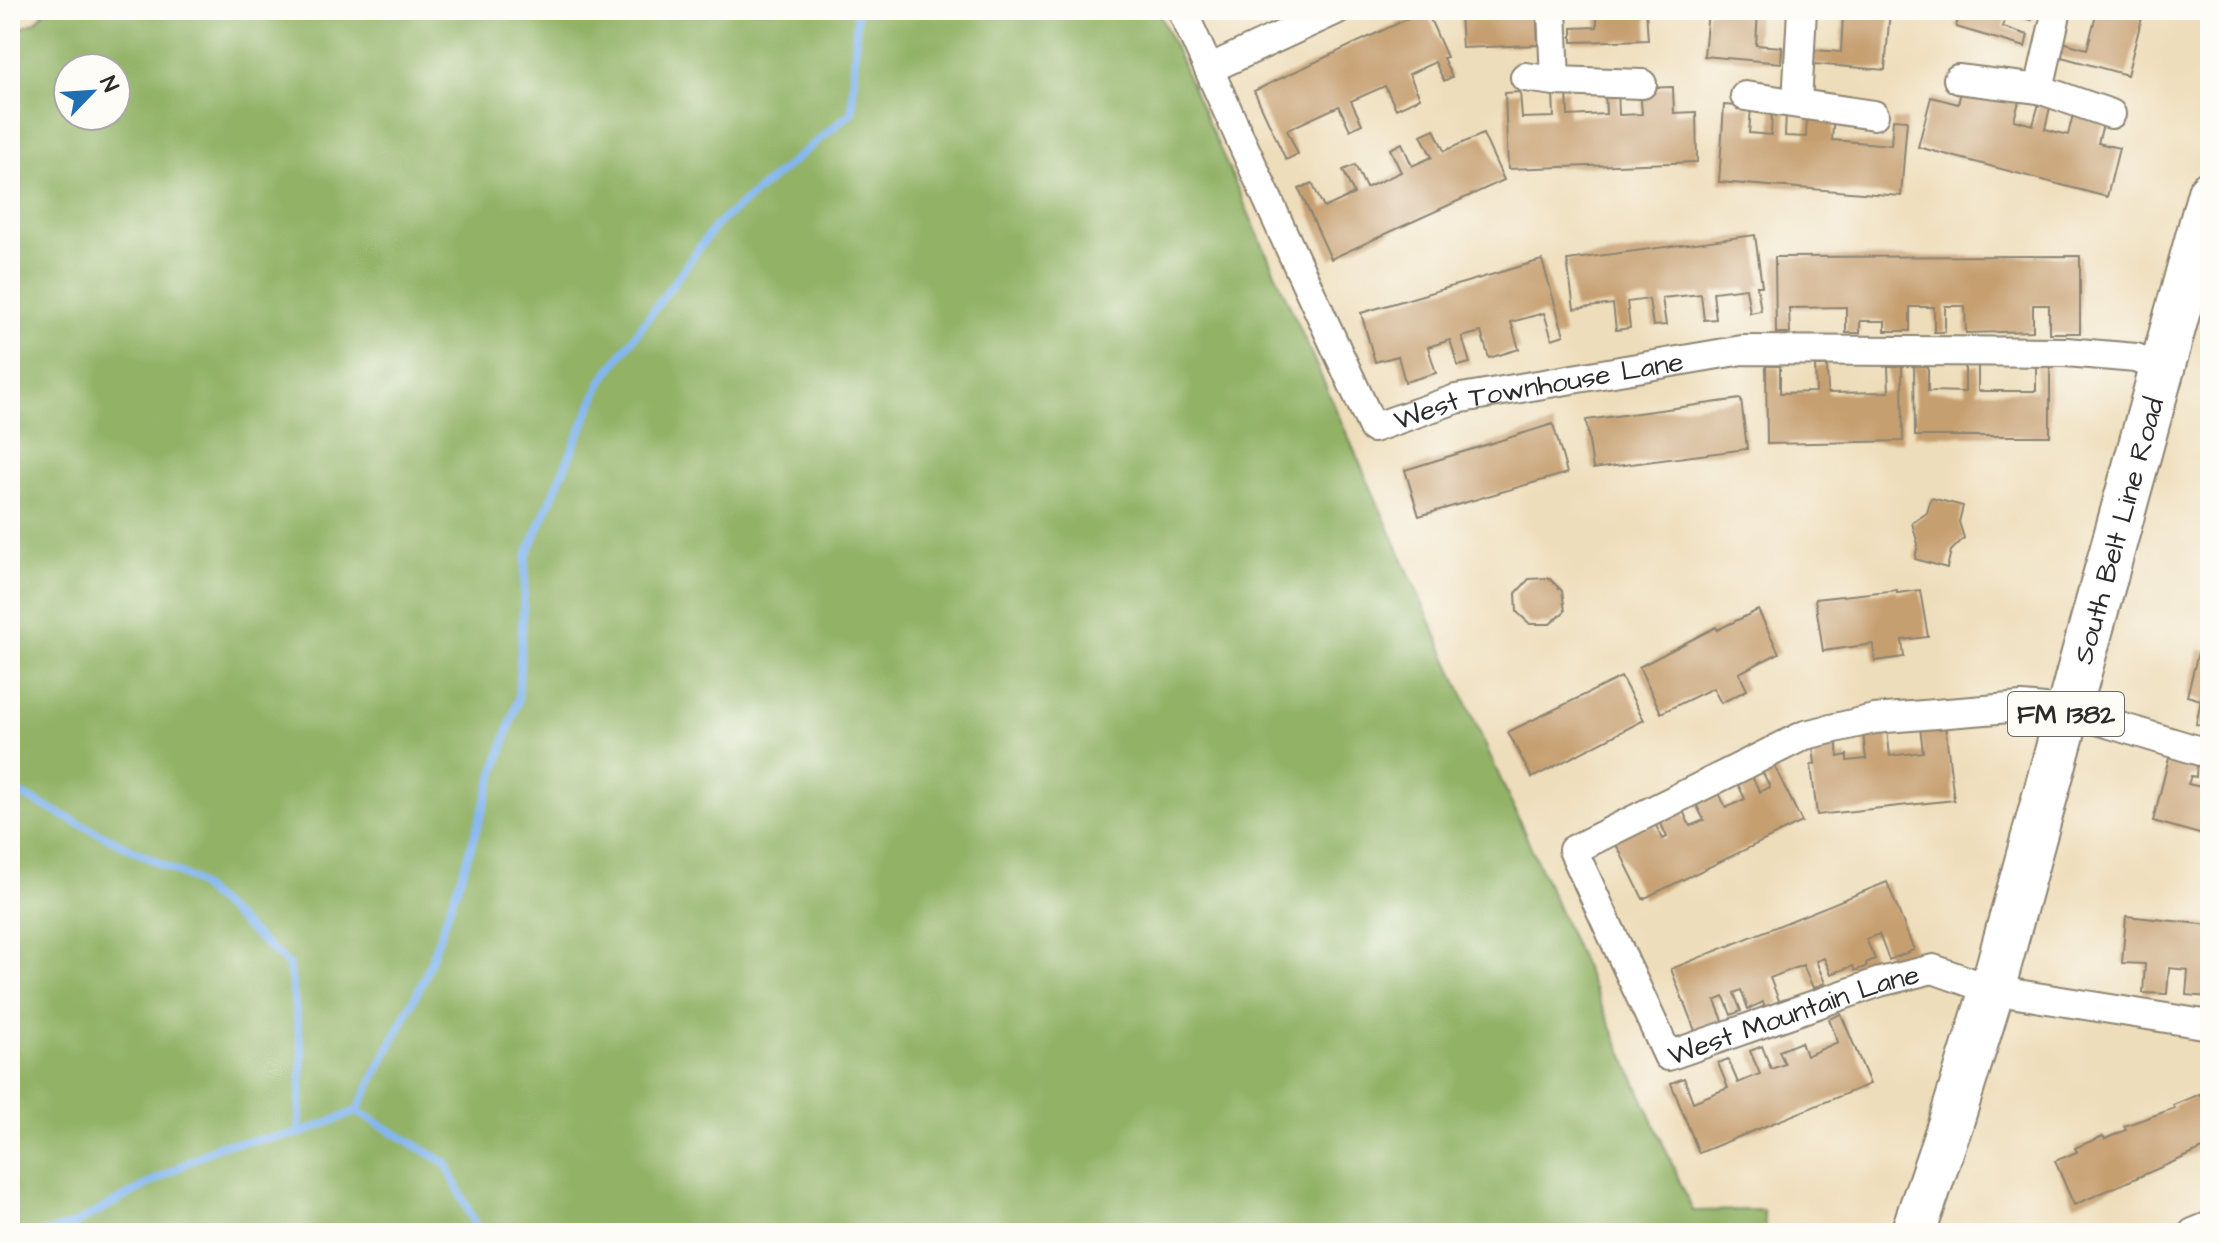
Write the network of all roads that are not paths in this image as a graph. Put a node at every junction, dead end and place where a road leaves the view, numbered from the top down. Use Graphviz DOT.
graph roads {
  1 [pos="1182,10"];
  2 [pos="1336,10"];
  3 [pos="1552,10"];
  4 [pos="1802,10"];
  5 [pos="2057,10"];
  6 [pos="1209,69"];
  7 [pos="1525,77"];
  8 [pos="1958,79"];
  9 [pos="1555,81"];
  10 [pos="1642,84"];
  11 [pos="2039,89"];
  12 [pos="1745,96"];
  13 [pos="1797,103"];
  14 [pos="2111,114"];
  15 [pos="1874,115"];
  16 [pos="2210,193"];
  17 [pos="2162,368"];
  18 [pos="2067,711"];
  19 [pos="2210,754"];
  20 [pos="1992,990"];
  21 [pos="2210,1025"];
  22 [pos="2210,1226"];
  23 [pos="1913,1233"];
  24 [pos="2193,1233"];
  1 -- 6 [label="street, West Townhouse Lane"];
  2 -- 6 [label="street"];
  3 -- 9 [label="street"];
  4 -- 13 [label="street"];
  5 -- 11 [label="street"];
  6 -- 17 [label="street, West Townhouse Lane"];
  7 -- 9 [label="street"];
  8 -- 11 [label="street"];
  9 -- 10 [label="street"];
  11 -- 14 [label="street"];
  12 -- 13 [label="street"];
  13 -- 15 [label="street"];
  16 -- 17 [label="main road, South Belt Line Road / FM 1382"];
  17 -- 18 [label="main road, South Belt Line Road / FM 1382"];
  18 -- 19 [label="street"];
  18 -- 20 [label="main road, South Belt Line Road / FM 1382"];
  18 -- 20 [label="street, West Mountain Lane"];
  20 -- 21 [label="street"];
  20 -- 23 [label="main road, South Belt Line Road / FM 1382"];
  22 -- 24 [label="street"];
}
